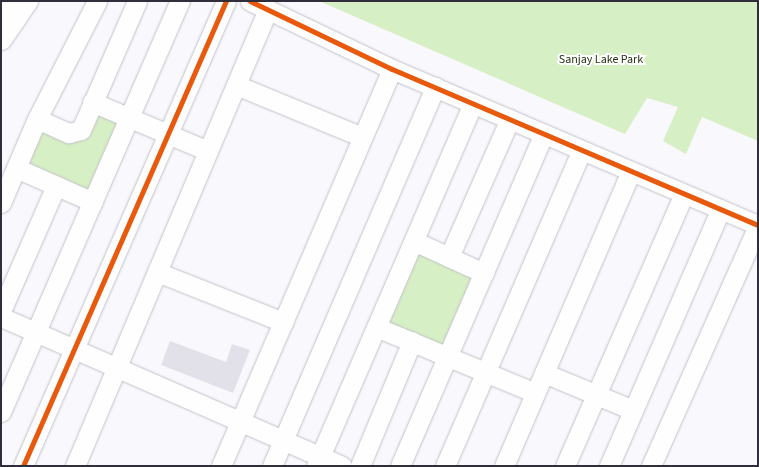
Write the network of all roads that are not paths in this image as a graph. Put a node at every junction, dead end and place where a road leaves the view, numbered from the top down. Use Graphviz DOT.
graph roads {
  1 [pos="8,1"];
  2 [pos="27,1"];
  3 [pos="97,1"];
  4 [pos="137,1"];
  5 [pos="180,1"];
  6 [pos="226,1"];
  7 [pos="250,1"];
  8 [pos="268,9"];
  9 [pos="1,11"];
  10 [pos="1,39"];
  11 [pos="392,69"];
  12 [pos="236,85"];
  13 [pos="435,87"];
  14 [pos="92,102"];
  15 [pos="474,104"];
  16 [pos="129,118"];
  17 [pos="38,119"];
  18 [pos="510,119"];
  19 [pos="167,134"];
  20 [pos="544,134"];
  21 [pos="362,138"];
  22 [pos="582,150"];
  23 [pos="208,151"];
  24 [pos="16,168"];
  25 [pos="631,171"];
  26 [pos="56,186"];
  27 [pos="684,194"];
  28 [pos="92,202"];
  29 [pos="1,203"];
  30 [pos="721,209"];
  31 [pos="758,225"];
  32 [pos="414,241"];
  33 [pos="449,257"];
  34 [pos="157,272"];
  35 [pos="484,272"];
  36 [pos="1,311"];
  37 [pos="1,317"];
  38 [pos="283,322"];
  39 [pos="376,327"];
  40 [pos="36,332"];
  41 [pos="412,341"];
  42 [pos="74,348"];
  43 [pos="448,356"];
  44 [pos="117,367"];
  45 [pos="486,372"];
  46 [pos="544,373"];
  47 [pos="536,393"];
  48 [pos="596,395"];
  49 [pos="633,410"];
  50 [pos="1,412"];
  51 [pos="240,421"];
  52 [pos="283,440"];
  53 [pos="318,461"];
  54 [pos="23,466"];
  55 [pos="75,466"];
  56 [pos="221,466"];
  57 [pos="272,466"];
  58 [pos="342,466"];
  59 [pos="360,466"];
  60 [pos="400,466"];
  61 [pos="446,466"];
  62 [pos="504,466"];
  63 [pos="566,466"];
  64 [pos="609,466"];
  65 [pos="651,466"];
  1 -- 9 [label="main road"];
  2 -- 10 [label="main road"];
  3 -- 17 [label="street"];
  4 -- 14 [label="street"];
  5 -- 16 [label="street"];
  6 -- 19 [label="street"];
  7 -- 8 [label="street"];
  8 -- 11 [label="street"];
  8 -- 12 [label="street"];
  11 -- 13 [label="street"];
  11 -- 21 [label="street"];
  12 -- 21 [label="street"];
  12 -- 23 [label="street"];
  13 -- 15 [label="street"];
  13 -- 52 [label="street"];
  14 -- 16 [label="street"];
  14 -- 17 [label="street"];
  15 -- 18 [label="street"];
  15 -- 32 [label="street"];
  16 -- 19 [label="street"];
  16 -- 28 [label="street"];
  17 -- 24 [label="street"];
  18 -- 20 [label="street"];
  18 -- 33 [label="street"];
  19 -- 23 [label="street"];
  19 -- 42 [label="street"];
  20 -- 22 [label="street"];
  20 -- 35 [label="street"];
  21 -- 38 [label="street"];
  22 -- 25 [label="street"];
  22 -- 45 [label="street"];
  23 -- 34 [label="street"];
  24 -- 26 [label="street"];
  24 -- 29 [label="street"];
  25 -- 27 [label="street"];
  25 -- 46 [label="street"];
  26 -- 28 [label="street"];
  26 -- 36 [label="street"];
  27 -- 30 [label="street"];
  27 -- 48 [label="street"];
  28 -- 40 [label="street"];
  30 -- 31 [label="street"];
  30 -- 49 [label="street"];
  31 -- 65 [label="street"];
  32 -- 33 [label="street"];
  32 -- 39 [label="street"];
  33 -- 35 [label="street"];
  34 -- 38 [label="street"];
  34 -- 44 [label="street"];
  35 -- 43 [label="street"];
  37 -- 40 [label="street"];
  38 -- 51 [label="street"];
  39 -- 41 [label="street"];
  39 -- 53 [label="street"];
  40 -- 42 [label="street"];
  40 -- 50 [label="street"];
  41 -- 43 [label="street"];
  41 -- 59 [label="street"];
  42 -- 44 [label="street"];
  42 -- 54 [label="street"];
  43 -- 45 [label="street"];
  43 -- 60 [label="street"];
  44 -- 51 [label="street"];
  44 -- 55 [label="street"];
  45 -- 47 [label="street"];
  45 -- 61 [label="street"];
  46 -- 47 [label="street"];
  46 -- 48 [label="street"];
  47 -- 62 [label="street"];
  48 -- 49 [label="street"];
  48 -- 63 [label="street"];
  49 -- 64 [label="street"];
  51 -- 52 [label="street"];
  51 -- 56 [label="street"];
  52 -- 53 [label="street"];
  52 -- 57 [label="street"];
  53 -- 58 [label="street"];
}
